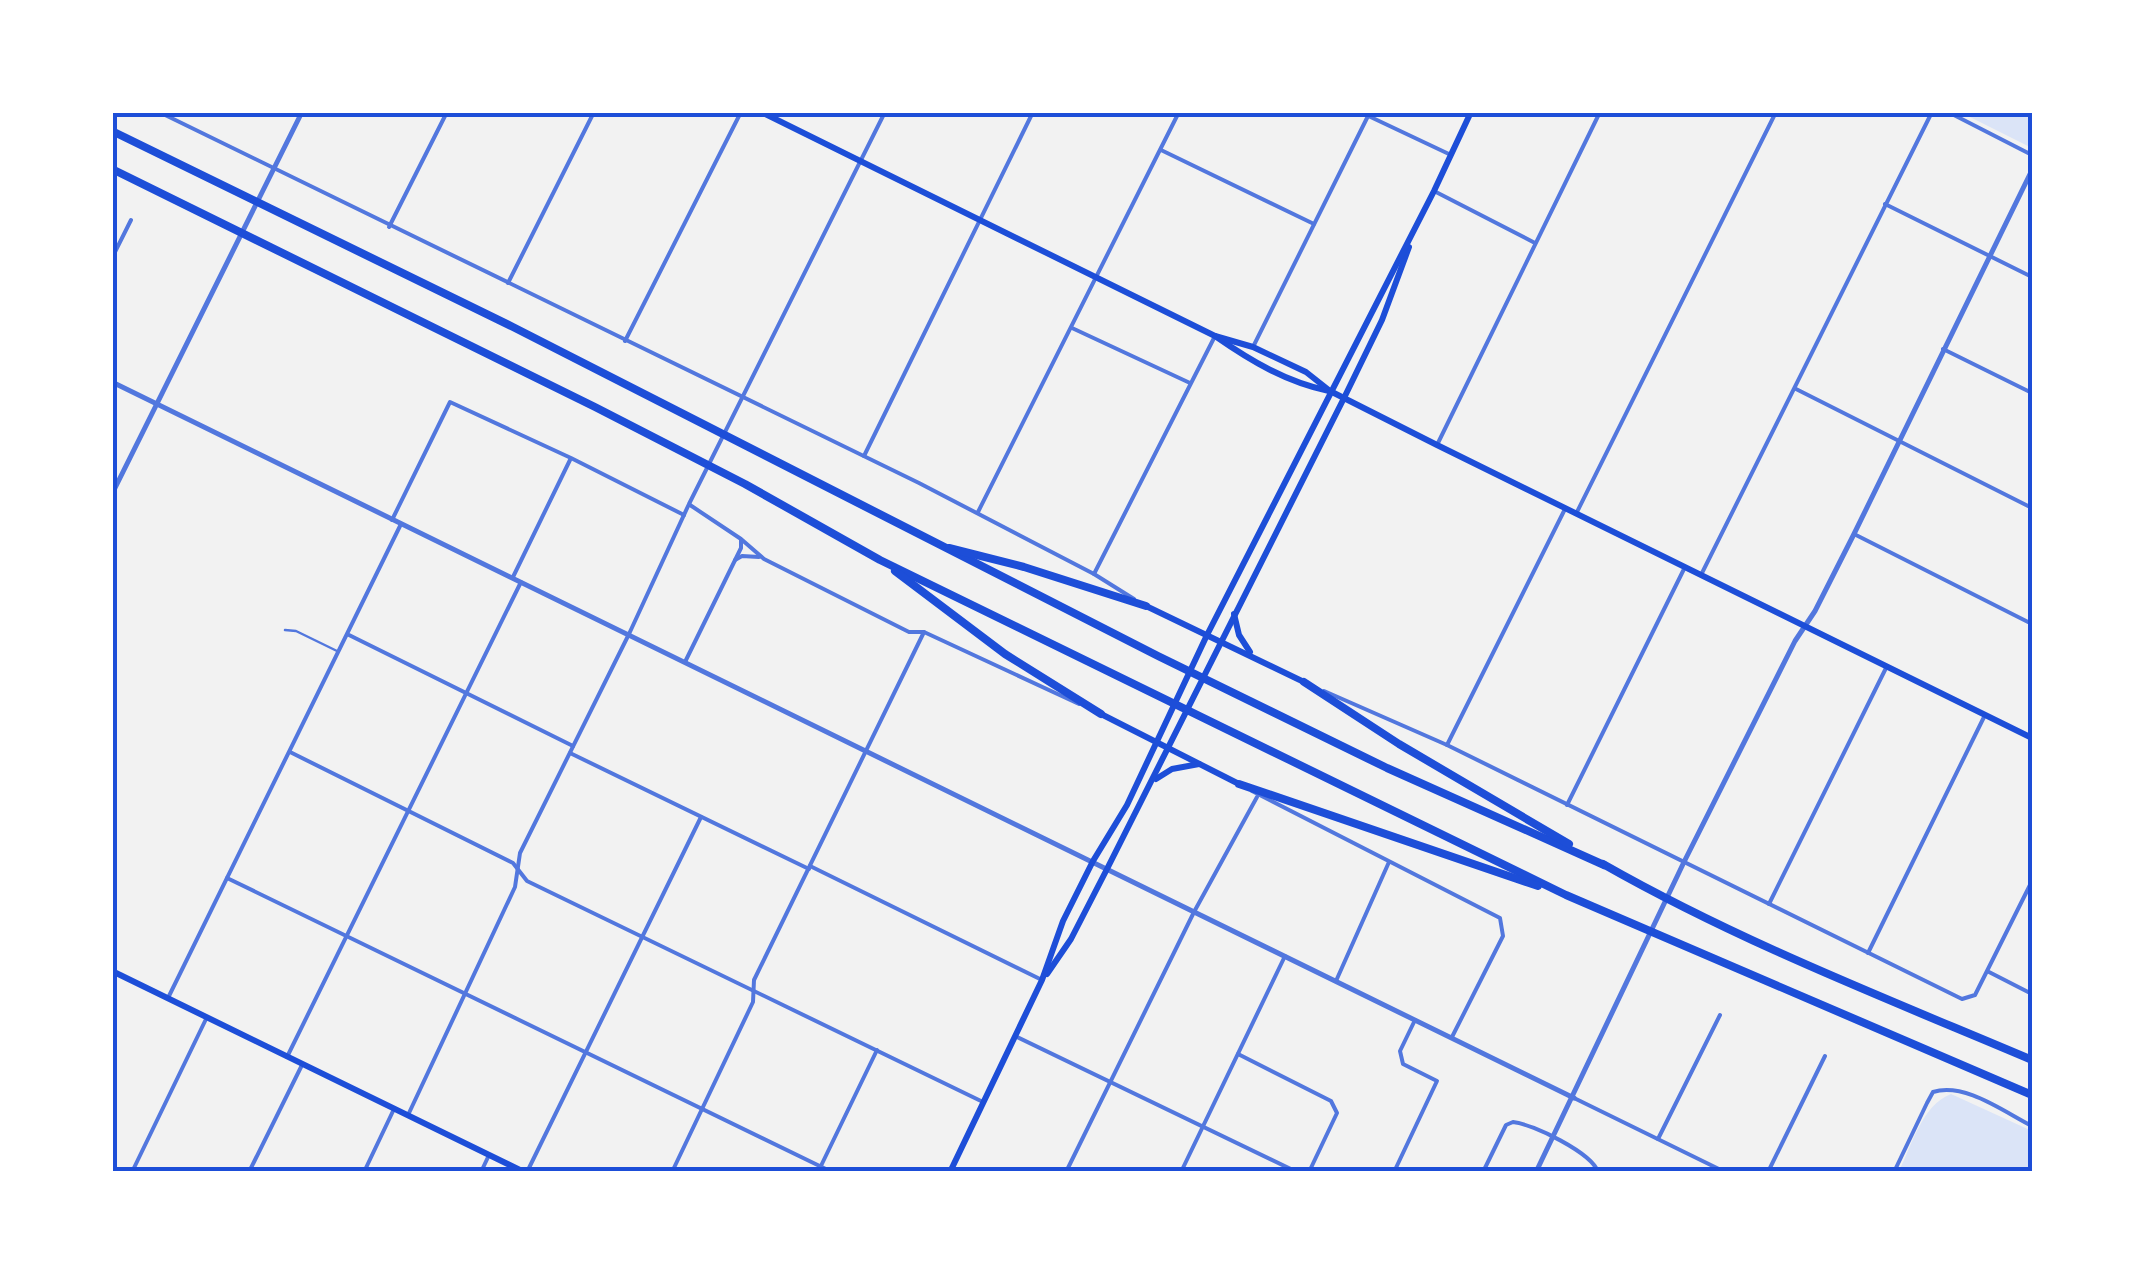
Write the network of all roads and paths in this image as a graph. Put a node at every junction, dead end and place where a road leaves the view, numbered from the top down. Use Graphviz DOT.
graph roads {
  1 [pos="159,112"];
  2 [pos="177,112"];
  3 [pos="302,112"];
  4 [pos="447,112"];
  5 [pos="594,112"];
  6 [pos="740,112"];
  7 [pos="761,112"];
  8 [pos="885,112"];
  9 [pos="1033,112"];
  10 [pos="1179,112"];
  11 [pos="1360,112"];
  12 [pos="1471,112"];
  13 [pos="1600,112"];
  14 [pos="1776,112"];
  15 [pos="1932,112"];
  16 [pos="1948,112"];
  17 [pos="1368,116"];
  18 [pos="177,121"];
  19 [pos="112,131"];
  20 [pos="1161,150"];
  21 [pos="2032,154"];
  22 [pos="1451,155"];
  23 [pos="862,163"];
  24 [pos="112,169"];
  25 [pos="2032,170"];
  26 [pos="273,171"];
  27 [pos="1434,191"];
  28 [pos="1885,204"];
  29 [pos="1420,218"];
  30 [pos="132,220"];
  31 [pos="981,221"];
  32 [pos="1314,224"];
  33 [pos="389,227"];
  34 [pos="1535,243"];
  35 [pos="1990,256"];
  36 [pos="112,258"];
  37 [pos="2032,277"];
  38 [pos="1097,278"];
  39 [pos="508,283"];
  40 [pos="1072,328"];
  41 [pos="1216,336"];
  42 [pos="625,341"];
  43 [pos="1253,348"];
  44 [pos="1944,348"];
  45 [pos="112,382"];
  46 [pos="1190,384"];
  47 [pos="1794,388"];
  48 [pos="1330,391"];
  49 [pos="2032,393"];
  50 [pos="743,398"];
  51 [pos="1344,398"];
  52 [pos="157,403"];
  53 [pos="1898,441"];
  54 [pos="1436,445"];
  55 [pos="864,456"];
  56 [pos="571,458"];
  57 [pos="112,494"];
  58 [pos="689,504"];
  59 [pos="1565,508"];
  60 [pos="2032,508"];
  61 [pos="978,512"];
  62 [pos="684,514"];
  63 [pos="1576,514"];
  64 [pos="392,520"];
  65 [pos="401,524"];
  66 [pos="1854,534"];
  67 [pos="740,538"];
  68 [pos="935,544"];
  69 [pos="764,559"];
  70 [pos="735,560"];
  71 [pos="880,560"];
  72 [pos="1685,567"];
  73 [pos="1094,574"];
  74 [pos="1700,574"];
  75 [pos="513,577"];
  76 [pos="521,581"];
  77 [pos="1146,606"];
  78 [pos="1234,614"];
  79 [pos="2032,624"];
  80 [pos="1806,626"];
  81 [pos="285,630"];
  82 [pos="924,632"];
  83 [pos="347,634"];
  84 [pos="629,634"];
  85 [pos="1207,635"];
  86 [pos="1220,642"];
  87 [pos="338,652"];
  88 [pos="1254,657"];
  89 [pos="685,662"];
  90 [pos="1887,666"];
  91 [pos="1304,682"];
  92 [pos="468,692"];
  93 [pos="1101,714"];
  94 [pos="1985,714"];
  95 [pos="2032,738"];
  96 [pos="1158,742"];
  97 [pos="1447,745"];
  98 [pos="574,746"];
  99 [pos="1168,748"];
  100 [pos="866,751"];
  101 [pos="290,752"];
  102 [pos="570,753"];
  103 [pos="1199,764"];
  104 [pos="1151,783"];
  105 [pos="1239,784"];
  106 [pos="1258,795"];
  107 [pos="1567,805"];
  108 [pos="409,811"];
  109 [pos="701,817"];
  110 [pos="1092,861"];
  111 [pos="1389,861"];
  112 [pos="1684,862"];
  113 [pos="1604,865"];
  114 [pos="810,867"];
  115 [pos="1108,869"];
  116 [pos="518,871"];
  117 [pos="228,878"];
  118 [pos="2032,881"];
  119 [pos="1566,894"];
  120 [pos="1769,904"];
  121 [pos="1194,912"];
  122 [pos="347,936"];
  123 [pos="642,936"];
  124 [pos="1868,953"];
  125 [pos="1286,956"];
  126 [pos="113,972"];
  127 [pos="1989,972"];
  128 [pos="1042,980"];
  129 [pos="1336,981"];
  130 [pos="756,992"];
  131 [pos="2032,994"];
  132 [pos="465,995"];
  133 [pos="168,998"];
  134 [pos="1720,1015"];
  135 [pos="207,1017"];
  136 [pos="1416,1019"];
  137 [pos="1015,1036"];
  138 [pos="1452,1037"];
  139 [pos="877,1050"];
  140 [pos="586,1051"];
  141 [pos="1238,1054"];
  142 [pos="1825,1056"];
  143 [pos="286,1057"];
  144 [pos="2032,1060"];
  145 [pos="302,1064"];
  146 [pos="1111,1082"];
  147 [pos="2032,1097"];
  148 [pos="1574,1098"];
  149 [pos="983,1102"];
  150 [pos="394,1109"];
  151 [pos="704,1109"];
  152 [pos="408,1116"];
  153 [pos="1203,1126"];
  154 [pos="2032,1126"];
  155 [pos="1553,1138"];
  156 [pos="1658,1139"];
  157 [pos="489,1155"];
  158 [pos="819,1169"];
  159 [pos="951,1169"];
  160 [pos="132,1172"];
  161 [pos="249,1172"];
  162 [pos="364,1172"];
  163 [pos="481,1172"];
  164 [pos="525,1172"];
  165 [pos="672,1172"];
  166 [pos="832,1172"];
  167 [pos="963,1172"];
  168 [pos="1066,1172"];
  169 [pos="1180,1172"];
  170 [pos="1297,1172"];
  171 [pos="1309,1172"];
  172 [pos="1394,1172"];
  173 [pos="1482,1172"];
  174 [pos="1536,1172"];
  175 [pos="1598,1172"];
  176 [pos="1725,1172"];
  177 [pos="1768,1172"];
  178 [pos="1894,1172"];
  1 -- 18 [label="street"];
  2 -- 18 [label="street"];
  3 -- 26 [label="street"];
  4 -- 33 [label="street"];
  5 -- 39 [label="street"];
  6 -- 42 [label="street"];
  7 -- 23 [label="main road"];
  8 -- 23 [label="street"];
  9 -- 31 [label="street"];
  10 -- 20 [label="street"];
  11 -- 17 [label="street"];
  12 -- 22 [label="main road"];
  13 -- 34 [label="street"];
  14 -- 63 [label="street"];
  15 -- 28 [label="street"];
  16 -- 21 [label="street"];
  17 -- 22 [label="street"];
  17 -- 32 [label="street"];
  18 -- 26 [label="street"];
  19 -- 68 [label="highway"];
  20 -- 32 [label="street"];
  20 -- 38 [label="street"];
  22 -- 27 [label="main road"];
  23 -- 31 [label="main road"];
  23 -- 50 [label="street"];
  24 -- 71 [label="highway"];
  25 -- 35 [label="street"];
  26 -- 33 [label="street"];
  26 -- 52 [label="street"];
  27 -- 29 [label="main road"];
  27 -- 34 [label="street"];
  28 -- 35 [label="street"];
  28 -- 47 [label="street"];
  29 -- 48 [label="main road"];
  29 -- 51 [label="main road"];
  30 -- 36 [label="street"];
  31 -- 38 [label="main road"];
  31 -- 55 [label="street"];
  32 -- 43 [label="street"];
  33 -- 39 [label="street"];
  34 -- 54 [label="street"];
  35 -- 37 [label="street"];
  35 -- 44 [label="street"];
  38 -- 40 [label="street"];
  38 -- 41 [label="main road"];
  39 -- 42 [label="street"];
  40 -- 46 [label="street"];
  40 -- 61 [label="street"];
  41 -- 43 [label="main road"];
  41 -- 46 [label="street"];
  41 -- 48 [label="main road"];
  42 -- 50 [label="street"];
  43 -- 48 [label="main road"];
  44 -- 49 [label="street"];
  44 -- 53 [label="street"];
  45 -- 52 [label="street"];
  46 -- 73 [label="street"];
  47 -- 53 [label="street"];
  47 -- 74 [label="street"];
  48 -- 51 [label="main road"];
  48 -- 85 [label="main road"];
  50 -- 55 [label="street"];
  50 -- 58 [label="street"];
  51 -- 54 [label="main road"];
  51 -- 78 [label="main road"];
  52 -- 57 [label="street"];
  52 -- 64 [label="street"];
  53 -- 60 [label="street"];
  53 -- 66 [label="street"];
  54 -- 59 [label="main road"];
  55 -- 61 [label="street"];
  56 -- 62 [label="street"];
  56 -- 64 [label="street"];
  56 -- 75 [label="street"];
  58 -- 62 [label="street"];
  58 -- 67 [label="street"];
  59 -- 63 [label="main road"];
  59 -- 97 [label="street"];
  61 -- 73 [label="street"];
  62 -- 84 [label="street"];
  63 -- 72 [label="main road"];
  64 -- 65 [label="street"];
  65 -- 75 [label="street"];
  65 -- 83 [label="street"];
  66 -- 79 [label="street"];
  66 -- 80 [label="street"];
  67 -- 69 [label="street"];
  67 -- 70 [label="street"];
  68 -- 77 [label="highway"];
  68 -- 113 [label="highway"];
  69 -- 70 [label="street"];
  69 -- 82 [label="street"];
  70 -- 89 [label="street"];
  71 -- 93 [label="highway"];
  71 -- 119 [label="highway"];
  72 -- 74 [label="main road"];
  72 -- 107 [label="street"];
  73 -- 77 [label="street"];
  74 -- 80 [label="main road"];
  75 -- 76 [label="street"];
  76 -- 84 [label="street"];
  76 -- 92 [label="street"];
  77 -- 85 [label="main road"];
  78 -- 86 [label="main road"];
  78 -- 88 [label="main road"];
  80 -- 90 [label="main road"];
  80 -- 112 [label="street"];
  81 -- 87 [label="lane"];
  82 -- 93 [label="street"];
  82 -- 100 [label="street"];
  83 -- 87 [label="street"];
  83 -- 92 [label="street"];
  84 -- 89 [label="street"];
  84 -- 98 [label="street"];
  85 -- 86 [label="main road"];
  85 -- 96 [label="main road"];
  86 -- 88 [label="main road"];
  86 -- 99 [label="main road"];
  87 -- 101 [label="street"];
  88 -- 91 [label="main road"];
  89 -- 100 [label="street"];
  90 -- 94 [label="main road"];
  90 -- 120 [label="street"];
  91 -- 97 [label="street"];
  91 -- 113 [label="highway"];
  92 -- 98 [label="street"];
  92 -- 108 [label="street"];
  93 -- 96 [label="main road"];
  94 -- 95 [label="main road"];
  94 -- 124 [label="street"];
  96 -- 99 [label="main road"];
  96 -- 110 [label="main road"];
  97 -- 107 [label="street"];
  98 -- 102 [label="street"];
  99 -- 103 [label="main road"];
  99 -- 104 [label="main road"];
  100 -- 110 [label="street"];
  100 -- 114 [label="street"];
  101 -- 108 [label="street"];
  101 -- 117 [label="street"];
  102 -- 109 [label="street"];
  102 -- 116 [label="street"];
  103 -- 104 [label="main road"];
  103 -- 105 [label="main road"];
  104 -- 115 [label="main road"];
  105 -- 106 [label="street"];
  105 -- 119 [label="highway"];
  106 -- 111 [label="street"];
  106 -- 121 [label="street"];
  107 -- 112 [label="street"];
  108 -- 116 [label="street"];
  108 -- 122 [label="street"];
  109 -- 114 [label="street"];
  109 -- 123 [label="street"];
  110 -- 115 [label="street"];
  110 -- 128 [label="main road"];
  111 -- 129 [label="street"];
  111 -- 138 [label="street"];
  112 -- 120 [label="street"];
  112 -- 148 [label="street"];
  113 -- 144 [label="highway"];
  114 -- 128 [label="street"];
  114 -- 130 [label="street"];
  115 -- 121 [label="street"];
  115 -- 128 [label="main road"];
  116 -- 123 [label="street"];
  116 -- 132 [label="street"];
  117 -- 122 [label="street"];
  117 -- 133 [label="street"];
  118 -- 127 [label="street"];
  119 -- 147 [label="highway"];
  120 -- 124 [label="street"];
  121 -- 125 [label="street"];
  121 -- 146 [label="street"];
  122 -- 132 [label="street"];
  122 -- 143 [label="street"];
  123 -- 130 [label="street"];
  123 -- 140 [label="street"];
  124 -- 127 [label="street"];
  125 -- 129 [label="street"];
  125 -- 141 [label="street"];
  126 -- 133 [label="main road"];
  127 -- 131 [label="street"];
  128 -- 137 [label="main road"];
  129 -- 136 [label="street"];
  130 -- 139 [label="street"];
  130 -- 151 [label="street"];
  132 -- 140 [label="street"];
  132 -- 152 [label="street"];
  133 -- 135 [label="main road"];
  134 -- 156 [label="street"];
  135 -- 143 [label="main road"];
  135 -- 160 [label="street"];
  136 -- 138 [label="street"];
  136 -- 172 [label="street"];
  137 -- 146 [label="street"];
  137 -- 149 [label="main road"];
  138 -- 148 [label="street"];
  139 -- 149 [label="street"];
  139 -- 158 [label="street"];
  140 -- 151 [label="street"];
  140 -- 164 [label="street"];
  141 -- 153 [label="street"];
  141 -- 171 [label="street"];
  142 -- 177 [label="street"];
  143 -- 145 [label="main road"];
  145 -- 150 [label="main road"];
  145 -- 161 [label="street"];
  146 -- 153 [label="street"];
  146 -- 168 [label="street"];
  148 -- 155 [label="street"];
  148 -- 156 [label="street"];
  149 -- 159 [label="main road"];
  150 -- 152 [label="main road"];
  150 -- 162 [label="street"];
  151 -- 158 [label="street"];
  151 -- 165 [label="street"];
  152 -- 157 [label="main road"];
  153 -- 169 [label="street"];
  153 -- 170 [label="street"];
  154 -- 178 [label="street"];
  155 -- 173 [label="street"];
  155 -- 174 [label="street"];
  155 -- 175 [label="street"];
  156 -- 176 [label="street"];
  157 -- 163 [label="street"];
  157 -- 164 [label="main road"];
  158 -- 166 [label="street"];
  159 -- 167 [label="street"];
}
